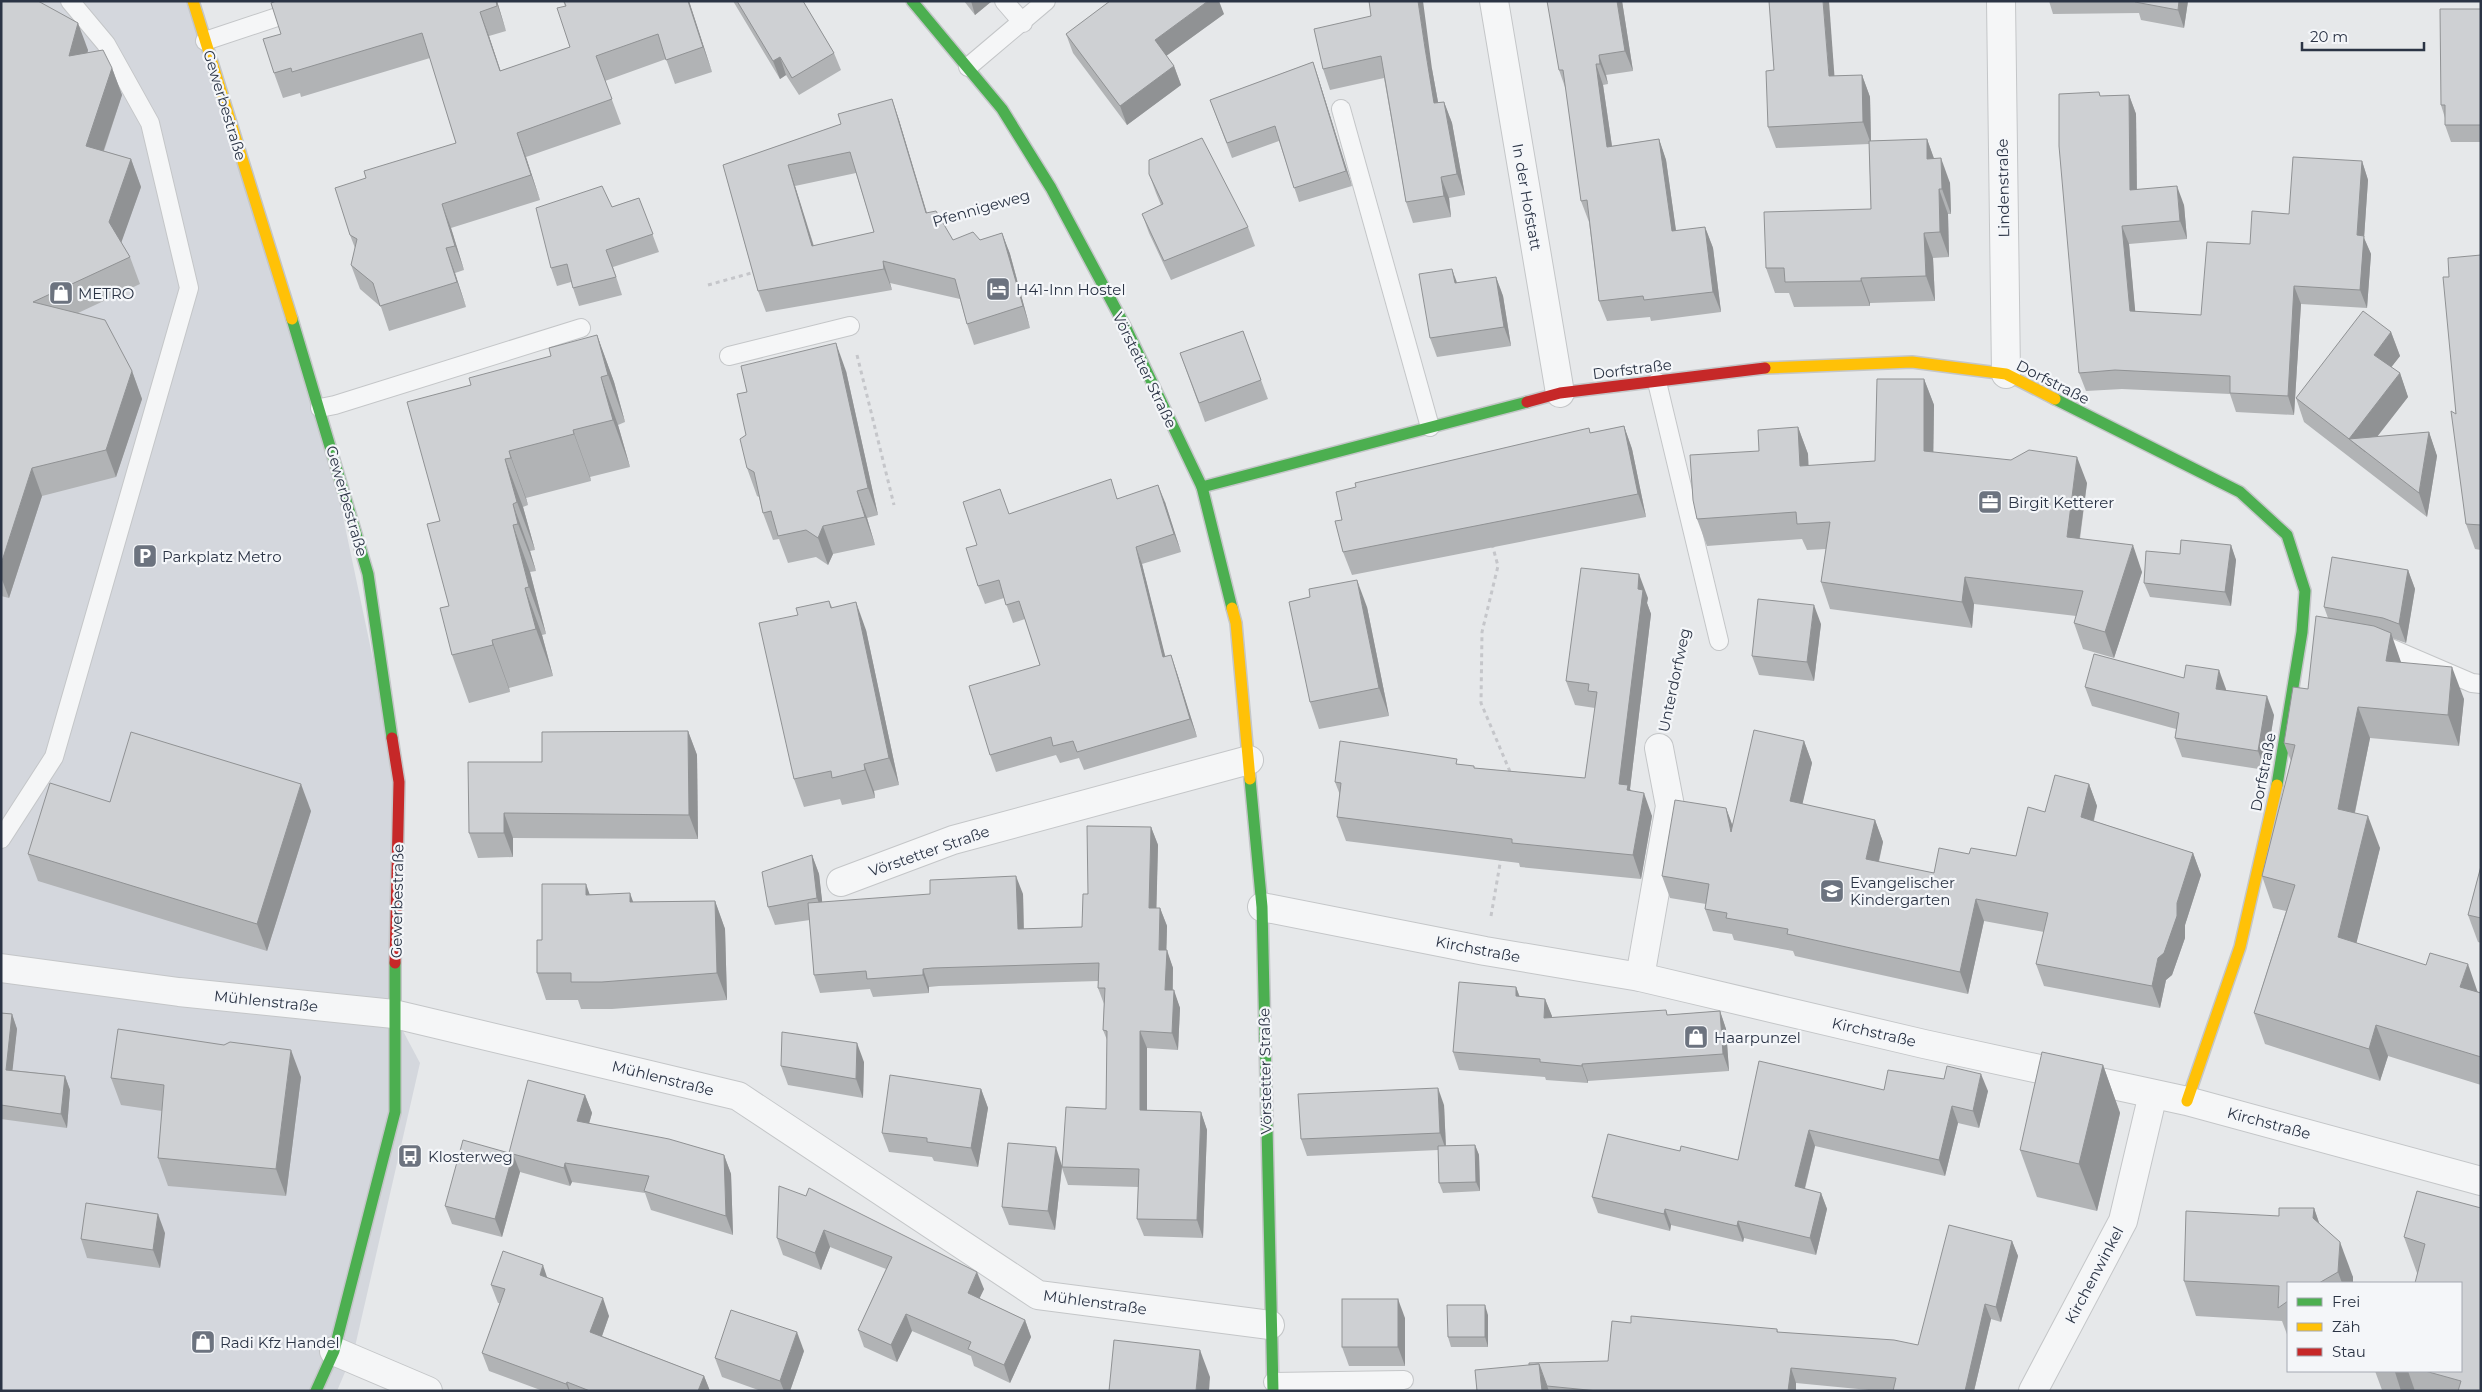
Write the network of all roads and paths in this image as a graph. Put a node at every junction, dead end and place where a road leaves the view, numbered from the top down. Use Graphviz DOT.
graph roads {
  1 [pos="70,1"];
  2 [pos="193,1"];
  3 [pos="325,1"];
  4 [pos="912,1"];
  5 [pos="1004,1"];
  6 [pos="1046,1"];
  7 [pos="1494,1"];
  8 [pos="2001,1"];
  9 [pos="1022,23"];
  10 [pos="205,40"];
  11 [pos="968,66"];
  12 [pos="1341,109"];
  13 [pos="1051,188"];
  14 [pos="931,222"];
  15 [pos="764,269"];
  16 [pos="708,285"];
  17 [pos="850,326"];
  18 [pos="581,328"];
  19 [pos="729,356"];
  20 [pos="2006,374"];
  21 [pos="1657,382"];
  22 [pos="1560,393"];
  23 [pos="320,408"];
  24 [pos="1430,427"];
  25 [pos="1202,487"];
  26 [pos="894,505"];
  27 [pos="1491,539"];
  28 [pos="2302,632"];
  29 [pos="1685,634"];
  30 [pos="2321,636"];
  31 [pos="1718,641"];
  32 [pos="2359,642"];
  33 [pos="2481,684"];
  34 [pos="1659,748"];
  35 [pos="1249,760"];
  36 [pos="1514,781"];
  37 [pos="1,840"];
  38 [pos="1501,857"];
  39 [pos="841,882"];
  40 [pos="1262,907"];
  41 [pos="1485,951"];
  42 [pos="1,968"];
  43 [pos="1640,977"];
  44 [pos="394,1014"];
  45 [pos="2153,1094"];
  46 [pos="2187,1101"];
  47 [pos="2481,1181"];
  48 [pos="1270,1325"];
  49 [pos="334,1351"];
  50 [pos="1404,1380"];
  51 [pos="1273,1386"];
  52 [pos="316,1391"];
  53 [pos="428,1391"];
  54 [pos="2033,1391"];
  1 -- 37 [label="lane"];
  2 -- 10 [label="street, Gewerbestraße"];
  3 -- 10 [label="lane"];
  4 -- 11 [label="street, Vörstetter Straße"];
  5 -- 9 [label="lane"];
  6 -- 9 [label="lane"];
  7 -- 22 [label="street, In der Hofstatt"];
  8 -- 20 [label="street, Lindenstraße"];
  9 -- 11 [label="lane"];
  10 -- 23 [label="street, Gewerbestraße"];
  11 -- 13 [label="street, Vörstetter Straße"];
  12 -- 24 [label="lane"];
  13 -- 14 [label="path, Pfennigeweg"];
  13 -- 25 [label="street, Vörstetter Straße"];
  15 -- 16 [label="path"];
  17 -- 19 [label="lane"];
  17 -- 26 [label="path"];
  18 -- 23 [label="lane"];
  20 -- 21 [label="street, Dorfstraße"];
  20 -- 28 [label="street, Dorfstraße"];
  21 -- 22 [label="street, Dorfstraße"];
  21 -- 31 [label="lane"];
  22 -- 24 [label="street, Dorfstraße"];
  23 -- 44 [label="street, Gewerbestraße"];
  24 -- 25 [label="street, Dorfstraße"];
  25 -- 35 [label="street, Vörstetter Straße"];
  27 -- 36 [label="path"];
  28 -- 30 [label="lane"];
  28 -- 46 [label="street, Dorfstraße"];
  29 -- 34 [label="path, Unterdorfweg"];
  32 -- 33 [label="lane"];
  34 -- 43 [label="street, Unterdorfweg"];
  35 -- 39 [label="street, Vörstetter Straße"];
  35 -- 40 [label="street, Vörstetter Straße"];
  38 -- 41 [label="path"];
  40 -- 41 [label="street, Kirchstraße"];
  40 -- 48 [label="street, Vörstetter Straße"];
  41 -- 43 [label="street, Kirchstraße"];
  42 -- 44 [label="street, Mühlenstraße"];
  43 -- 45 [label="street, Kirchstraße"];
  44 -- 48 [label="street, Mühlenstraße"];
  44 -- 49 [label="street, Gewerbestraße"];
  45 -- 46 [label="street, Kirchstraße"];
  45 -- 54 [label="street, Kirchenwinkel"];
  46 -- 47 [label="street, Kirchstraße"];
  48 -- 51 [label="street, Vörstetter Straße"];
  49 -- 52 [label="street, Gewerbestraße"];
  49 -- 53 [label="street"];
  50 -- 51 [label="lane, Vörstetter Straße"];
}
